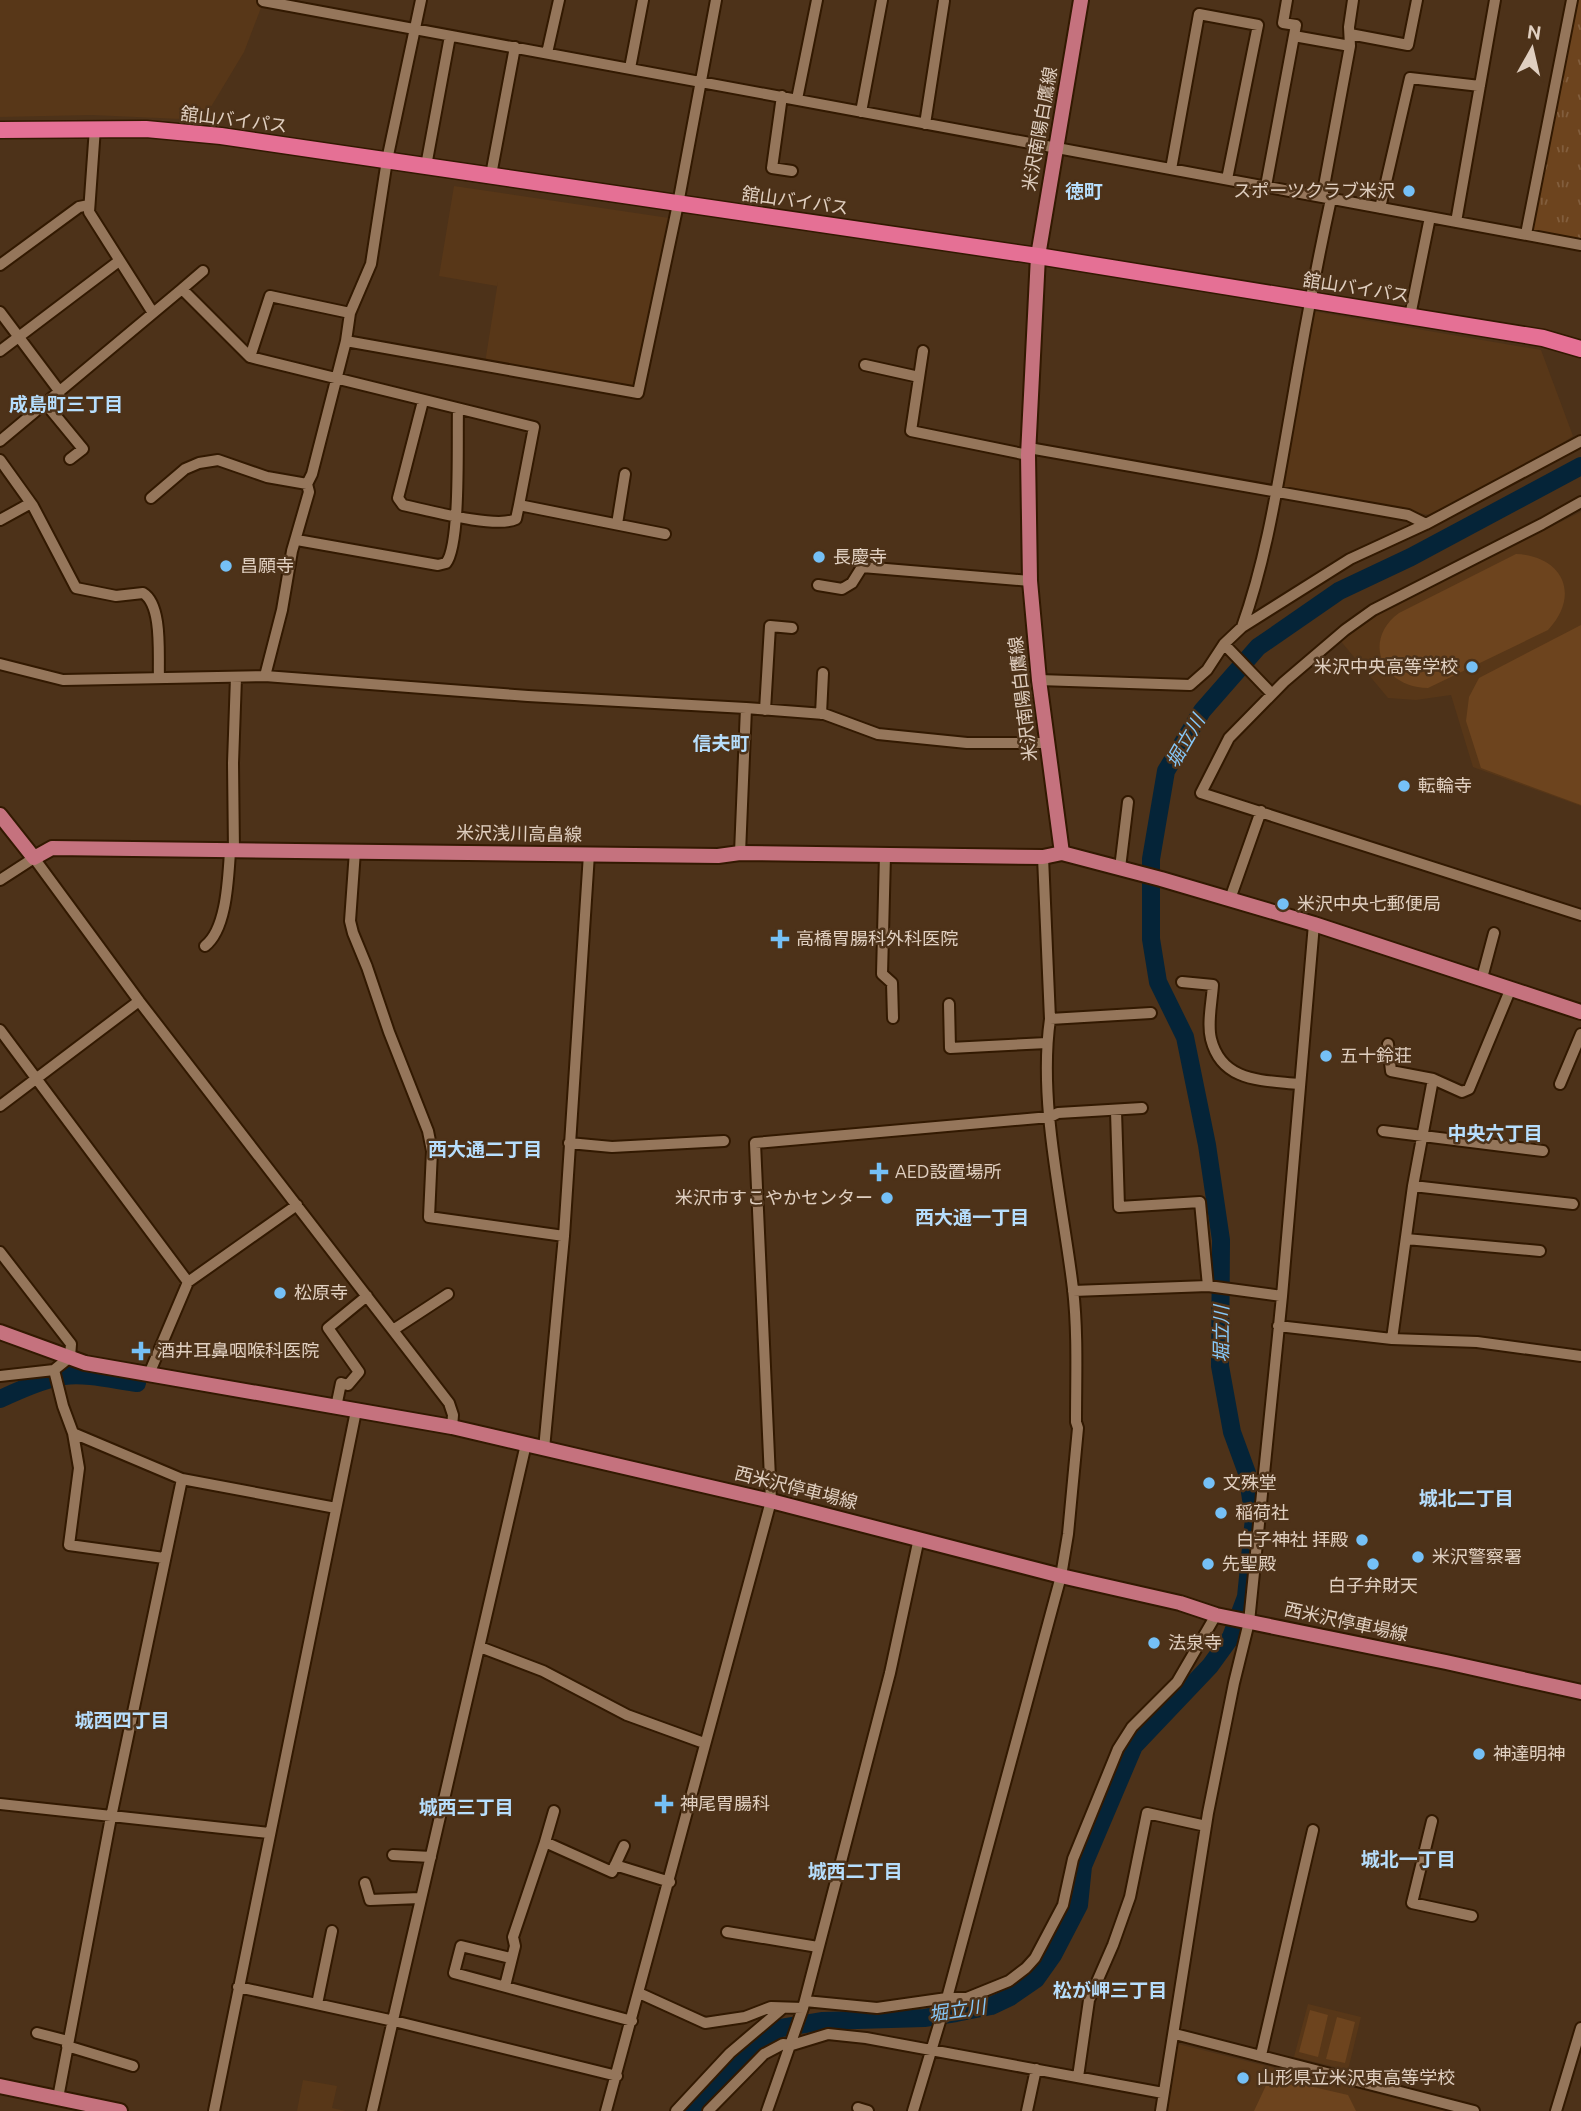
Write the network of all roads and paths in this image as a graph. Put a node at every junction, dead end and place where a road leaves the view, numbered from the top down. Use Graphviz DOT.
graph roads {
  1 [pos="421,0"];
  2 [pos="559,0"];
  3 [pos="643,0"];
  4 [pos="716,0"];
  5 [pos="817,0"];
  6 [pos="882,0"];
  7 [pos="1081,0"];
  8 [pos="1287,0"];
  9 [pos="1353,0"];
  10 [pos="1417,0"];
  11 [pos="1495,0"];
  12 [pos="1572,0"];
  13 [pos="263,1"];
  14 [pos="944,1"];
  15 [pos="415,31"];
  16 [pos="450,36"];
  17 [pos="1294,36"];
  18 [pos="1350,40"];
  19 [pos="515,47"];
  20 [pos="547,53"];
  21 [pos="631,68"];
  22 [pos="700,83"];
  23 [pos="1480,86"];
  24 [pos="782,96"];
  25 [pos="797,99"];
  26 [pos="861,112"];
  27 [pos="925,124"];
  28 [pos="95,128"];
  29 [pos="0,130"];
  30 [pos="1056,148"];
  31 [pos="387,160"];
  32 [pos="426,166"];
  33 [pos="1171,169"];
  34 [pos="792,171"];
  35 [pos="491,175"];
  36 [pos="1227,179"];
  37 [pos="1266,187"];
  38 [pos="1327,198"];
  39 [pos="678,204"];
  40 [pos="89,205"];
  41 [pos="1380,208"];
  42 [pos="1430,217"];
  43 [pos="1456,222"];
  44 [pos="1526,234"];
  45 [pos="1581,245"];
  46 [pos="1038,256"];
  47 [pos="119,261"];
  48 [pos="0,265"];
  49 [pos="203,271"];
  50 [pos="183,289"];
  51 [pos="1310,300"];
  52 [pos="0,312"];
  53 [pos="153,313"];
  54 [pos="350,313"];
  55 [pos="1410,316"];
  56 [pos="18,337"];
  57 [pos="346,341"];
  58 [pos="1581,349"];
  59 [pos="0,351"];
  60 [pos="923,351"];
  61 [pos="250,357"];
  62 [pos="865,365"];
  63 [pos="919,377"];
  64 [pos="336,378"];
  65 [pos="60,392"];
  66 [pos="423,401"];
  67 [pos="46,404"];
  68 [pos="458,409"];
  69 [pos="0,441"];
  70 [pos="1581,441"];
  71 [pos="1029,452"];
  72 [pos="70,458"];
  73 [pos="0,460"];
  74 [pos="625,474"];
  75 [pos="307,484"];
  76 [pos="1276,493"];
  77 [pos="151,498"];
  78 [pos="1581,502"];
  79 [pos="31,503"];
  80 [pos="519,505"];
  81 [pos="456,516"];
  82 [pos="0,520"];
  83 [pos="617,524"];
  84 [pos="1426,524"];
  85 [pos="665,534"];
  86 [pos="297,540"];
  87 [pos="1030,581"];
  88 [pos="818,585"];
  89 [pos="1242,627"];
  90 [pos="792,628"];
  91 [pos="1226,646"];
  92 [pos="0,664"];
  93 [pos="823,673"];
  94 [pos="265,676"];
  95 [pos="236,677"];
  96 [pos="159,678"];
  97 [pos="1039,680"];
  98 [pos="1272,694"];
  99 [pos="746,708"];
  100 [pos="765,710"];
  101 [pos="821,714"];
  102 [pos="1048,743"];
  103 [pos="1128,802"];
  104 [pos="1261,811"];
  105 [pos="0,815"];
  106 [pos="355,851"];
  107 [pos="232,852"];
  108 [pos="740,853"];
  109 [pos="1062,853"];
  110 [pos="589,855"];
  111 [pos="885,855"];
  112 [pos="1043,857"];
  113 [pos="34,858"];
  114 [pos="1124,869"];
  115 [pos="0,880"];
  116 [pos="1230,900"];
  117 [pos="1581,915"];
  118 [pos="1314,924"];
  119 [pos="1494,933"];
  120 [pos="205,946"];
  121 [pos="1482,978"];
  122 [pos="1182,982"];
  123 [pos="1511,988"];
  124 [pos="139,1001"];
  125 [pos="949,1004"];
  126 [pos="1581,1012"];
  127 [pos="1151,1013"];
  128 [pos="893,1018"];
  129 [pos="1050,1019"];
  130 [pos="0,1031"];
  131 [pos="1581,1034"];
  132 [pos="1047,1043"];
  133 [pos="1388,1044"];
  134 [pos="38,1079"];
  135 [pos="1433,1079"];
  136 [pos="1299,1084"];
  137 [pos="1560,1084"];
  138 [pos="0,1106"];
  139 [pos="1142,1108"];
  140 [pos="1116,1111"];
  141 [pos="1050,1117"];
  142 [pos="1383,1131"];
  143 [pos="1421,1135"];
  144 [pos="724,1141"];
  145 [pos="569,1143"];
  146 [pos="1543,1151"];
  147 [pos="1413,1186"];
  148 [pos="1573,1204"];
  149 [pos="297,1205"];
  150 [pos="564,1236"];
  151 [pos="1406,1239"];
  152 [pos="1540,1251"];
  153 [pos="0,1252"];
  154 [pos="188,1282"];
  155 [pos="1208,1286"];
  156 [pos="1073,1291"];
  157 [pos="448,1294"];
  158 [pos="367,1296"];
  159 [pos="1282,1296"];
  160 [pos="1278,1326"];
  161 [pos="393,1330"];
  162 [pos="0,1332"];
  163 [pos="1392,1339"];
  164 [pos="1581,1356"];
  165 [pos="70,1357"];
  166 [pos="54,1370"];
  167 [pos="149,1374"];
  168 [pos="0,1377"];
  169 [pos="337,1408"];
  170 [pos="356,1411"];
  171 [pos="452,1427"];
  172 [pos="73,1433"];
  173 [pos="526,1444"];
  174 [pos="544,1449"];
  175 [pos="182,1479"];
  176 [pos="771,1501"];
  177 [pos="337,1508"];
  178 [pos="919,1538"];
  179 [pos="164,1558"];
  180 [pos="1061,1576"];
  181 [pos="1216,1615"];
  182 [pos="1247,1622"];
  183 [pos="480,1647"];
  184 [pos="1581,1692"];
  185 [pos="705,1743"];
  186 [pos="0,1804"];
  187 [pos="554,1811"];
  188 [pos="111,1817"];
  189 [pos="1432,1821"];
  190 [pos="1206,1826"];
  191 [pos="1313,1830"];
  192 [pos="269,1833"];
  193 [pos="544,1842"];
  194 [pos="624,1846"];
  195 [pos="393,1855"];
  196 [pos="431,1857"];
  197 [pos="615,1865"];
  198 [pos="670,1882"];
  199 [pos="365,1883"];
  200 [pos="420,1898"];
  201 [pos="1472,1916"];
  202 [pos="332,1931"];
  203 [pos="727,1932"];
  204 [pos="818,1947"];
  205 [pos="510,1958"];
  206 [pos="505,1986"];
  207 [pos="238,1987"];
  208 [pos="639,1993"];
  209 [pos="946,2002"];
  210 [pos="317,2004"];
  211 [pos="803,2007"];
  212 [pos="783,2008"];
  213 [pos="394,2021"];
  214 [pos="632,2021"];
  215 [pos="1581,2028"];
  216 [pos="37,2033"];
  217 [pos="1174,2034"];
  218 [pos="68,2043"];
  219 [pos="792,2043"];
  220 [pos="932,2051"];
  221 [pos="1261,2055"];
  222 [pos="133,2066"];
  223 [pos="1037,2069"];
  224 [pos="617,2076"];
  225 [pos="1078,2077"];
  226 [pos="0,2087"];
  227 [pos="1163,2093"];
  228 [pos="58,2098"];
  229 [pos="80,2107"];
  230 [pos="117,2111"];
  231 [pos="214,2111"];
  232 [pos="372,2111"];
  233 [pos="607,2111"];
  234 [pos="676,2111"];
  235 [pos="708,2111"];
  236 [pos="767,2111"];
  237 [pos="913,2111"];
  238 [pos="1027,2111"];
  239 [pos="1161,2111"];
  240 [pos="1474,2111"];
  241 [pos="1556,2111"];
  1 -- 15 [label="street"];
  2 -- 20 [label="street"];
  3 -- 21 [label="street"];
  4 -- 22 [label="street"];
  5 -- 25 [label="street"];
  6 -- 26 [label="street"];
  7 -- 30 [label="main road, 米沢南陽白鷹線"];
  8 -- 17 [label="street"];
  9 -- 18 [label="street"];
  10 -- 18 [label="street"];
  11 -- 23 [label="street"];
  12 -- 44 [label="street"];
  13 -- 15 [label="street"];
  14 -- 27 [label="street"];
  15 -- 16 [label="street"];
  15 -- 31 [label="street"];
  16 -- 19 [label="street"];
  16 -- 32 [label="street"];
  17 -- 18 [label="street"];
  17 -- 37 [label="street"];
  18 -- 38 [label="street"];
  19 -- 20 [label="street"];
  19 -- 35 [label="street"];
  20 -- 21 [label="street"];
  21 -- 22 [label="street"];
  22 -- 24 [label="street"];
  22 -- 39 [label="street"];
  23 -- 41 [label="street"];
  23 -- 43 [label="street"];
  24 -- 25 [label="street"];
  24 -- 34 [label="street"];
  25 -- 26 [label="street"];
  26 -- 27 [label="street"];
  27 -- 30 [label="street"];
  28 -- 29 [label="highway, 舘山バイパス"];
  28 -- 31 [label="highway, 舘山バイパス"];
  28 -- 40 [label="street"];
  30 -- 33 [label="street"];
  30 -- 46 [label="main road, 米沢南陽白鷹線"];
  31 -- 32 [label="highway, 舘山バイパス"];
  31 -- 54 [label="street"];
  32 -- 35 [label="highway, 舘山バイパス"];
  33 -- 36 [label="street"];
  33 -- 36 [label="street"];
  35 -- 39 [label="highway, 舘山バイパス"];
  36 -- 37 [label="street"];
  37 -- 38 [label="street"];
  38 -- 41 [label="street"];
  38 -- 51 [label="street"];
  39 -- 46 [label="highway, 舘山バイパス"];
  39 -- 57 [label="street"];
  40 -- 47 [label="street"];
  40 -- 48 [label="street"];
  41 -- 42 [label="street"];
  42 -- 43 [label="street"];
  42 -- 55 [label="street"];
  43 -- 44 [label="street"];
  44 -- 45 [label="street"];
  46 -- 51 [label="highway, 舘山バイパス"];
  46 -- 71 [label="main road, 米沢南陽白鷹線"];
  47 -- 53 [label="street"];
  47 -- 56 [label="street"];
  49 -- 50 [label="street"];
  50 -- 53 [label="street"];
  50 -- 61 [label="street"];
  51 -- 55 [label="highway, 舘山バイパス"];
  51 -- 76 [label="street"];
  52 -- 56 [label="street"];
  53 -- 65 [label="street"];
  54 -- 57 [label="street"];
  54 -- 61 [label="street"];
  55 -- 58 [label="highway, 舘山バイパス"];
  56 -- 59 [label="street"];
  56 -- 65 [label="street"];
  57 -- 64 [label="street"];
  60 -- 63 [label="street"];
  61 -- 64 [label="street"];
  62 -- 63 [label="street"];
  63 -- 71 [label="street"];
  64 -- 66 [label="street"];
  64 -- 75 [label="street"];
  65 -- 67 [label="street"];
  66 -- 68 [label="street"];
  66 -- 81 [label="street"];
  67 -- 69 [label="street"];
  67 -- 72 [label="street"];
  68 -- 80 [label="street"];
  68 -- 81 [label="street"];
  70 -- 84 [label="street"];
  71 -- 76 [label="street"];
  71 -- 87 [label="main road, 米沢南陽白鷹線"];
  73 -- 79 [label="street"];
  74 -- 83 [label="street"];
  75 -- 77 [label="street"];
  75 -- 86 [label="street"];
  76 -- 84 [label="street"];
  76 -- 89 [label="street"];
  78 -- 98 [label="street"];
  79 -- 82 [label="street"];
  79 -- 96 [label="street"];
  80 -- 81 [label="street"];
  80 -- 83 [label="street"];
  81 -- 86 [label="street"];
  83 -- 85 [label="street"];
  84 -- 89 [label="street"];
  86 -- 94 [label="street"];
  87 -- 88 [label="street"];
  87 -- 97 [label="main road, 米沢南陽白鷹線"];
  89 -- 91 [label="street"];
  90 -- 100 [label="street"];
  91 -- 97 [label="street"];
  91 -- 98 [label="street"];
  92 -- 96 [label="street"];
  93 -- 101 [label="street"];
  94 -- 95 [label="street"];
  94 -- 99 [label="street"];
  95 -- 96 [label="street"];
  95 -- 107 [label="street"];
  97 -- 102 [label="main road, 米沢南陽白鷹線"];
  98 -- 104 [label="street"];
  99 -- 100 [label="street"];
  99 -- 108 [label="street"];
  100 -- 101 [label="street"];
  101 -- 102 [label="street"];
  102 -- 109 [label="main road, 米沢南陽白鷹線"];
  103 -- 114 [label="street"];
  104 -- 116 [label="street"];
  104 -- 117 [label="street"];
  105 -- 113 [label="main road"];
  106 -- 107 [label="main road, 米沢浅川高畠線"];
  106 -- 110 [label="main road, 米沢浅川高畠線"];
  106 -- 150 [label="street"];
  107 -- 113 [label="main road, 米沢浅川高畠線"];
  107 -- 120 [label="street"];
  108 -- 110 [label="main road, 米沢浅川高畠線"];
  108 -- 111 [label="main road, 米沢浅川高畠線"];
  109 -- 112 [label="main road, 米沢浅川高畠線"];
  109 -- 114 [label="main road"];
  110 -- 145 [label="street"];
  111 -- 112 [label="main road, 米沢浅川高畠線"];
  111 -- 128 [label="street"];
  112 -- 129 [label="street"];
  113 -- 115 [label="street"];
  113 -- 124 [label="street"];
  114 -- 116 [label="main road"];
  116 -- 118 [label="main road"];
  118 -- 121 [label="main road"];
  118 -- 136 [label="street"];
  119 -- 121 [label="street"];
  121 -- 123 [label="main road"];
  122 -- 136 [label="street"];
  123 -- 126 [label="main road"];
  123 -- 135 [label="street"];
  124 -- 134 [label="street"];
  124 -- 149 [label="street"];
  125 -- 132 [label="street"];
  127 -- 129 [label="street"];
  129 -- 132 [label="street"];
  130 -- 134 [label="street"];
  131 -- 137 [label="street"];
  132 -- 141 [label="street"];
  133 -- 135 [label="street"];
  134 -- 138 [label="street"];
  134 -- 154 [label="street"];
  135 -- 143 [label="street"];
  136 -- 159 [label="street"];
  139 -- 140 [label="street"];
  140 -- 141 [label="street"];
  140 -- 155 [label="street"];
  141 -- 156 [label="street"];
  141 -- 176 [label="street"];
  142 -- 143 [label="street"];
  143 -- 146 [label="street"];
  143 -- 147 [label="street"];
  144 -- 145 [label="street"];
  145 -- 150 [label="street"];
  147 -- 148 [label="street"];
  147 -- 151 [label="street"];
  149 -- 154 [label="street"];
  149 -- 158 [label="street"];
  150 -- 174 [label="street"];
  151 -- 152 [label="street"];
  151 -- 163 [label="street"];
  153 -- 165 [label="street"];
  154 -- 167 [label="street"];
  155 -- 156 [label="street"];
  155 -- 159 [label="street"];
  156 -- 180 [label="street"];
  157 -- 161 [label="street"];
  158 -- 161 [label="street"];
  158 -- 169 [label="street"];
  159 -- 160 [label="street"];
  160 -- 163 [label="street"];
  160 -- 182 [label="street"];
  161 -- 171 [label="street"];
  162 -- 165 [label="main road, 西米沢停車場線"];
  163 -- 164 [label="street"];
  165 -- 166 [label="street"];
  165 -- 167 [label="main road, 西米沢停車場線"];
  166 -- 168 [label="street"];
  166 -- 172 [label="street"];
  167 -- 169 [label="main road, 西米沢停車場線"];
  169 -- 170 [label="main road, 西米沢停車場線"];
  170 -- 171 [label="main road, 西米沢停車場線"];
  170 -- 177 [label="street"];
  171 -- 173 [label="main road, 西米沢停車場線"];
  172 -- 175 [label="street"];
  172 -- 179 [label="street"];
  173 -- 174 [label="main road, 西米沢停車場線"];
  173 -- 183 [label="street"];
  174 -- 176 [label="main road, 西米沢停車場線"];
  175 -- 177 [label="street"];
  175 -- 179 [label="street"];
  176 -- 178 [label="main road, 西米沢停車場線"];
  176 -- 185 [label="street"];
  177 -- 192 [label="street"];
  178 -- 180 [label="main road, 西米沢停車場線"];
  178 -- 204 [label="street"];
  179 -- 188 [label="street"];
  180 -- 181 [label="main road, 西米沢停車場線"];
  180 -- 209 [label="street"];
  181 -- 182 [label="main road, 西米沢停車場線"];
  181 -- 209 [label="street"];
  182 -- 184 [label="main road, 西米沢停車場線"];
  182 -- 190 [label="street"];
  183 -- 185 [label="street"];
  183 -- 196 [label="street"];
  185 -- 198 [label="street"];
  186 -- 188 [label="street"];
  187 -- 193 [label="street"];
  188 -- 192 [label="street"];
  188 -- 218 [label="street"];
  189 -- 201 [label="street"];
  190 -- 217 [label="street"];
  190 -- 225 [label="street"];
  191 -- 221 [label="street"];
  192 -- 207 [label="street"];
  193 -- 197 [label="street"];
  193 -- 205 [label="street"];
  194 -- 197 [label="street"];
  195 -- 196 [label="street"];
  196 -- 200 [label="street"];
  197 -- 198 [label="street"];
  198 -- 208 [label="street"];
  199 -- 200 [label="street"];
  200 -- 213 [label="street"];
  202 -- 210 [label="street"];
  203 -- 204 [label="street"];
  204 -- 211 [label="street"];
  205 -- 206 [label="street"];
  205 -- 206 [label="street"];
  206 -- 214 [label="street"];
  207 -- 210 [label="street"];
  207 -- 231 [label="street"];
  208 -- 212 [label="street"];
  208 -- 214 [label="street"];
  209 -- 211 [label="street"];
  209 -- 220 [label="street"];
  210 -- 213 [label="street"];
  211 -- 212 [label="street"];
  211 -- 219 [label="street"];
  212 -- 234 [label="street"];
  213 -- 224 [label="street"];
  213 -- 232 [label="street"];
  214 -- 224 [label="street"];
  215 -- 241 [label="street"];
  216 -- 218 [label="street"];
  217 -- 221 [label="street"];
  217 -- 227 [label="street"];
  218 -- 222 [label="street"];
  218 -- 228 [label="street"];
  219 -- 220 [label="street"];
  219 -- 235 [label="street"];
  219 -- 236 [label="street"];
  220 -- 223 [label="street"];
  220 -- 237 [label="street"];
  221 -- 240 [label="street"];
  223 -- 225 [label="street"];
  223 -- 238 [label="street"];
  224 -- 233 [label="street"];
  225 -- 227 [label="street"];
  226 -- 228 [label="main road"];
  227 -- 239 [label="street"];
  228 -- 229 [label="main road"];
  229 -- 230 [label="main road"];
}
